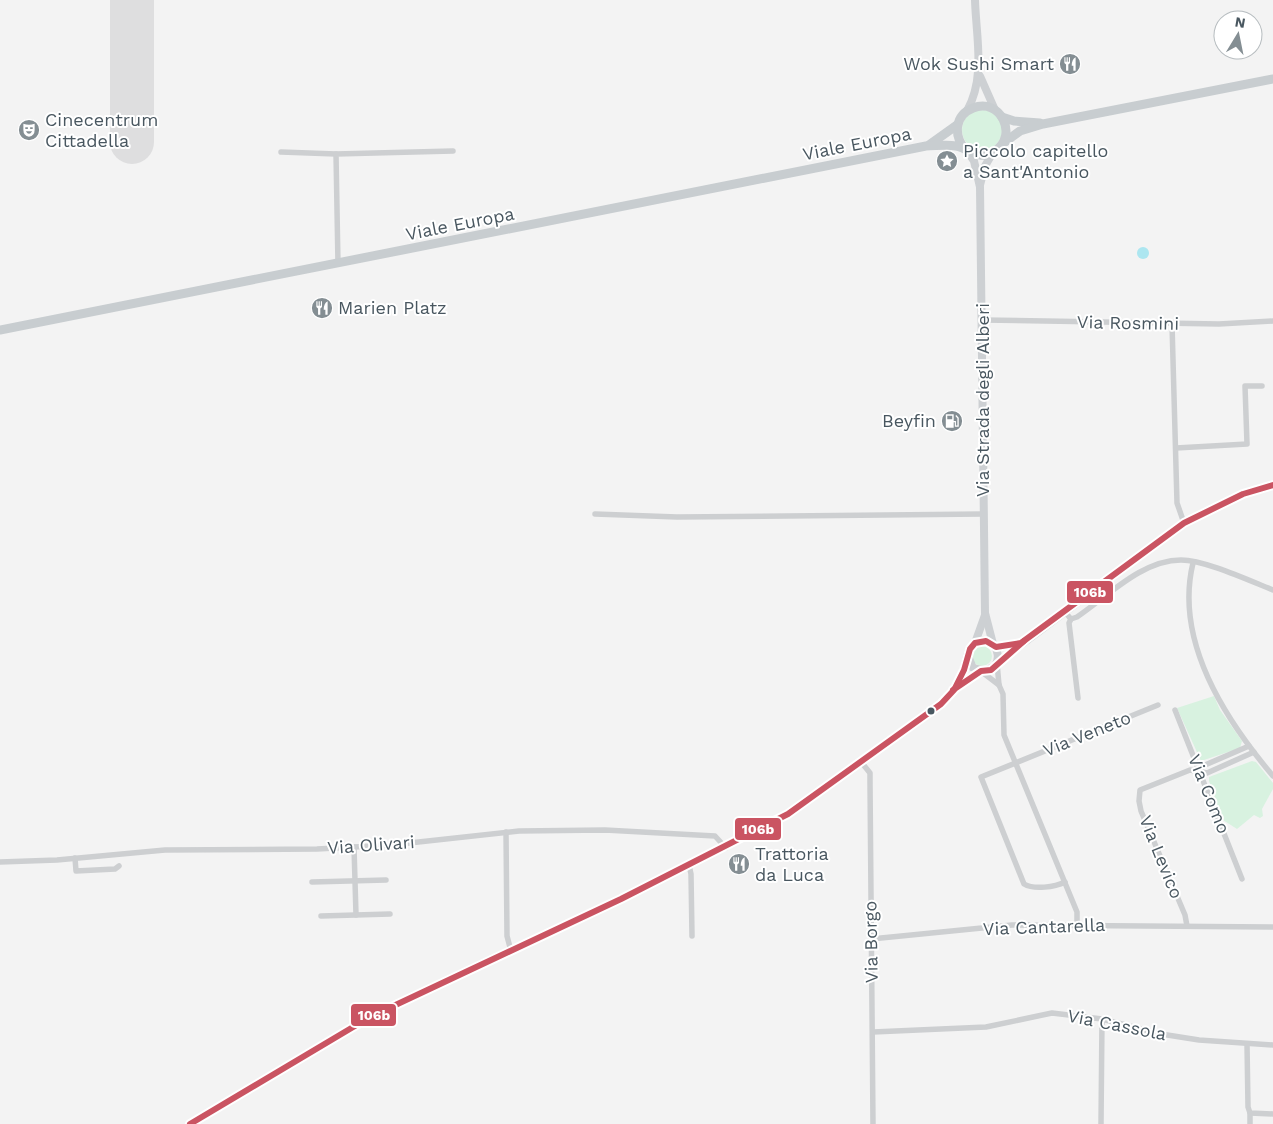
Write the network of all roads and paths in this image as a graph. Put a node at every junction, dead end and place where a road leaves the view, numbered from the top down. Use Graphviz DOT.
graph roads {
  1 [pos="975,0"];
  2 [pos="979,74"];
  3 [pos="1273,79"];
  4 [pos="968,110"];
  5 [pos="999,113"];
  6 [pos="1042,124"];
  7 [pos="958,125"];
  8 [pos="1003,144"];
  9 [pos="926,146"];
  10 [pos="966,150"];
  11 [pos="453,151"];
  12 [pos="281,152"];
  13 [pos="336,154"];
  14 [pos="992,154"];
  15 [pos="980,187"];
  16 [pos="338,264"];
  17 [pos="982,320"];
  18 [pos="1273,321"];
  19 [pos="1172,324"];
  20 [pos="0,330"];
  21 [pos="1262,386"];
  22 [pos="1176,448"];
  23 [pos="1273,485"];
  24 [pos="595,514"];
  25 [pos="983,514"];
  26 [pos="1184,523"];
  27 [pos="1193,563"];
  28 [pos="1124,568"];
  29 [pos="1132,578"];
  30 [pos="1273,590"];
  31 [pos="1064,611"];
  32 [pos="985,613"];
  33 [pos="1071,619"];
  34 [pos="975,643"];
  35 [pos="1021,643"];
  36 [pos="994,646"];
  37 [pos="968,656"];
  38 [pos="997,663"];
  39 [pos="982,672"];
  40 [pos="999,685"];
  41 [pos="954,690"];
  42 [pos="1078,698"];
  43 [pos="1158,705"];
  44 [pos="1176,710"];
  45 [pos="1249,746"];
  46 [pos="1254,752"];
  47 [pos="1016,762"];
  48 [pos="862,763"];
  49 [pos="1200,770"];
  50 [pos="1273,776"];
  51 [pos="506,832"];
  52 [pos="354,847"];
  53 [pos="726,848"];
  54 [pos="75,858"];
  55 [pos="0,862"];
  56 [pos="119,866"];
  57 [pos="689,866"];
  58 [pos="1242,879"];
  59 [pos="386,880"];
  60 [pos="355,881"];
  61 [pos="312,882"];
  62 [pos="1065,882"];
  63 [pos="390,914"];
  64 [pos="356,915"];
  65 [pos="321,916"];
  66 [pos="1077,925"];
  67 [pos="1187,926"];
  68 [pos="1273,927"];
  69 [pos="692,936"];
  70 [pos="871,939"];
  71 [pos="511,951"];
  72 [pos="1102,1019"];
  73 [pos="872,1032"];
  74 [pos="1247,1044"];
  75 [pos="1273,1045"];
  76 [pos="1250,1113"];
  77 [pos="1273,1114"];
  78 [pos="190,1124"];
  79 [pos="873,1124"];
  80 [pos="1101,1124"];
  81 [pos="1250,1124"];
  1 -- 2 [label="main road"];
  2 -- 4 [label="main road"];
  2 -- 5 [label="main road"];
  3 -- 6 [label="main road"];
  4 -- 5 [label="main road"];
  4 -- 7 [label="main road, Viale Europa"];
  5 -- 6 [label="main road"];
  5 -- 8 [label="main road"];
  6 -- 8 [label="main road"];
  7 -- 9 [label="main road, Viale Europa"];
  7 -- 10 [label="main road"];
  8 -- 14 [label="main road"];
  9 -- 10 [label="main road, Viale Europa"];
  9 -- 16 [label="main road, Viale Europa"];
  10 -- 14 [label="main road, Viale Europa"];
  10 -- 15 [label="main road, Via Strada degli Alberi"];
  11 -- 13 [label="street"];
  12 -- 13 [label="street"];
  13 -- 16 [label="street"];
  14 -- 15 [label="main road, Via Strada degli Alberi"];
  15 -- 17 [label="main road, Via Strada degli Alberi"];
  16 -- 20 [label="main road, Viale Europa"];
  17 -- 19 [label="street, Via Rosmini"];
  17 -- 25 [label="main road, Via Strada degli Alberi"];
  18 -- 19 [label="street, Via Rosmini"];
  19 -- 22 [label="street"];
  21 -- 22 [label="street"];
  22 -- 26 [label="street"];
  23 -- 26 [label="main road"];
  24 -- 25 [label="street"];
  25 -- 32 [label="main road, Via Strada degli Alberi"];
  26 -- 28 [label="main road"];
  27 -- 29 [label="street"];
  27 -- 30 [label="street"];
  27 -- 45 [label="street"];
  28 -- 29 [label="street"];
  28 -- 31 [label="main road"];
  29 -- 33 [label="street"];
  31 -- 33 [label="street"];
  31 -- 35 [label="main road"];
  32 -- 34 [label="main road, Via Strada degli Alberi"];
  32 -- 36 [label="main road, Via Strada degli Alberi"];
  33 -- 42 [label="street"];
  34 -- 36 [label="main road"];
  34 -- 37 [label="main road"];
  35 -- 36 [label="main road"];
  35 -- 38 [label="main road"];
  36 -- 38 [label="main road"];
  37 -- 39 [label="main road"];
  37 -- 41 [label="main road"];
  38 -- 39 [label="main road"];
  38 -- 40 [label="street"];
  39 -- 40 [label="street"];
  39 -- 41 [label="main road"];
  40 -- 47 [label="street"];
  41 -- 48 [label="main road"];
  43 -- 47 [label="street, Via Veneto"];
  44 -- 49 [label="street, Via Como"];
  45 -- 46 [label="street"];
  45 -- 49 [label="street, Via Levico"];
  46 -- 49 [label="street, Via Levico"];
  46 -- 50 [label="street"];
  47 -- 62 [label="street"];
  47 -- 62 [label="street, Via Veneto"];
  48 -- 53 [label="main road"];
  48 -- 70 [label="street, Via Borgo"];
  49 -- 58 [label="street, Via Como"];
  49 -- 67 [label="street, Via Levico"];
  51 -- 52 [label="street, Via Olivari"];
  51 -- 53 [label="street, Via Olivari"];
  51 -- 71 [label="street"];
  52 -- 54 [label="street, Via Olivari"];
  52 -- 60 [label="street"];
  53 -- 57 [label="main road"];
  54 -- 55 [label="street, Via Olivari"];
  54 -- 56 [label="street"];
  57 -- 69 [label="street"];
  57 -- 71 [label="main road"];
  59 -- 60 [label="street"];
  60 -- 61 [label="street"];
  60 -- 64 [label="street"];
  62 -- 66 [label="street"];
  63 -- 64 [label="street"];
  64 -- 65 [label="street"];
  66 -- 67 [label="street, Via Cantarella"];
  66 -- 70 [label="street, Via Cantarella"];
  67 -- 68 [label="street, Via Cantarella"];
  70 -- 73 [label="street, Via Borgo"];
  71 -- 78 [label="main road"];
  72 -- 73 [label="street, Via Cassola"];
  72 -- 74 [label="street, Via Cassola"];
  72 -- 80 [label="street"];
  73 -- 79 [label="street, Via Borgo"];
  74 -- 75 [label="street, Via Cassola"];
  74 -- 76 [label="street"];
  76 -- 77 [label="street"];
  76 -- 81 [label="street"];
}
